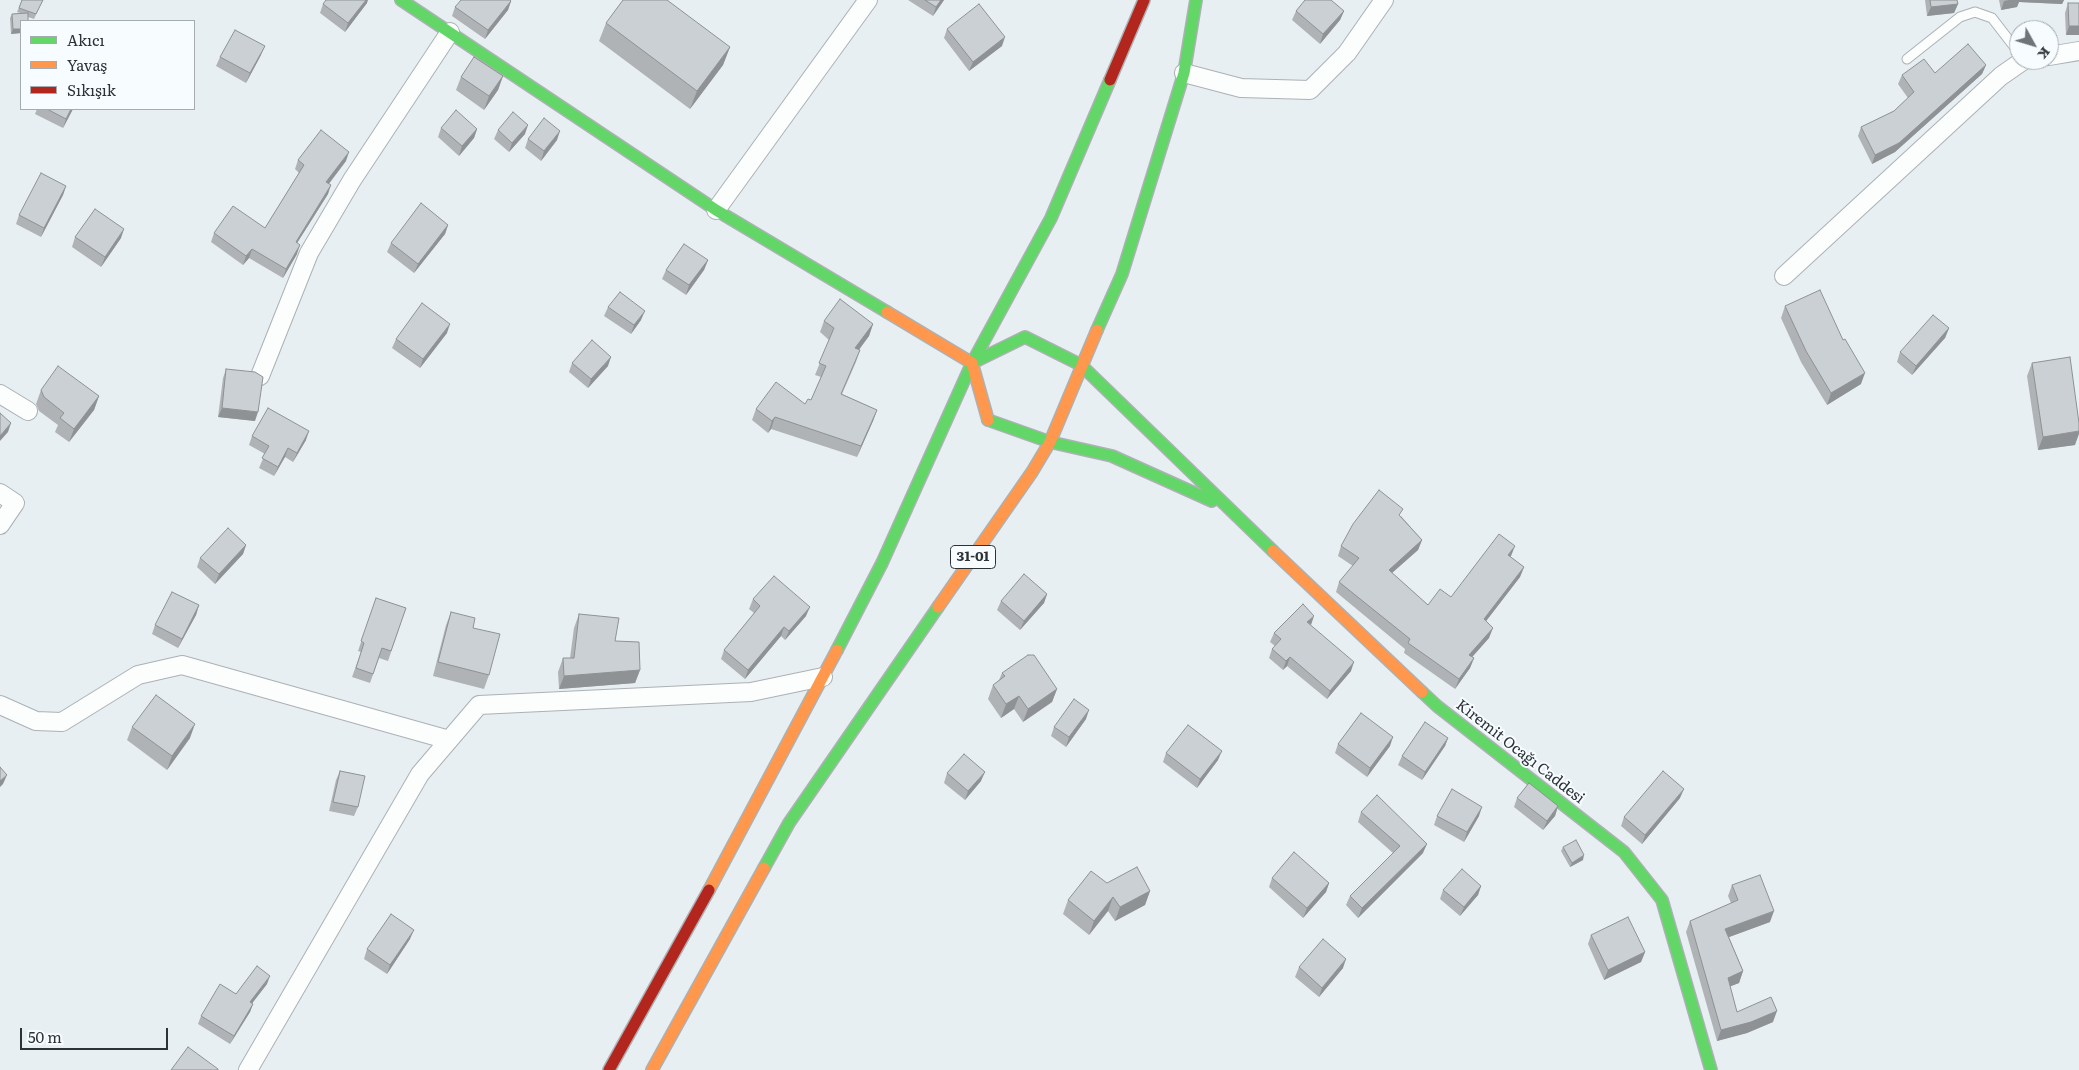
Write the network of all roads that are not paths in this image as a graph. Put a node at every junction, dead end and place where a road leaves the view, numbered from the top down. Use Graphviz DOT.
graph roads {
  1 [pos="401,0"];
  2 [pos="868,0"];
  3 [pos="1144,0"];
  4 [pos="1196,0"];
  5 [pos="1384,0"];
  6 [pos="450,32"];
  7 [pos="2009,40"];
  8 [pos="2079,51"];
  9 [pos="2059,54"];
  10 [pos="1907,59"];
  11 [pos="2010,70"];
  12 [pos="1184,74"];
  13 [pos="716,210"];
  14 [pos="1784,276"];
  15 [pos="972,363"];
  16 [pos="1081,365"];
  17 [pos="260,376"];
  18 [pos="0,394"];
  19 [pos="28,411"];
  20 [pos="1050,442"];
  21 [pos="0,493"];
  22 [pos="1227,508"];
  23 [pos="0,525"];
  24 [pos="822,677"];
  25 [pos="0,705"];
  26 [pos="449,740"];
  27 [pos="248,1070"];
  28 [pos="609,1070"];
  29 [pos="652,1070"];
  30 [pos="1711,1070"];
  1 -- 6 [label="main road"];
  2 -- 13 [label="street"];
  3 -- 15 [label="main road"];
  4 -- 12 [label="main road, 31-01"];
  5 -- 12 [label="street"];
  6 -- 13 [label="main road"];
  6 -- 17 [label="street"];
  7 -- 10 [label="lane"];
  8 -- 9 [label="street"];
  11 -- 14 [label="street"];
  12 -- 16 [label="main road, 31-01"];
  13 -- 15 [label="main road"];
  15 -- 16 [label="main road, Kiremit Ocağı Caddesi"];
  15 -- 20 [label="main road"];
  15 -- 24 [label="main road"];
  16 -- 20 [label="main road, 31-01"];
  16 -- 22 [label="main road, Kiremit Ocağı Caddesi"];
  18 -- 19 [label="street"];
  20 -- 22 [label="main road"];
  20 -- 29 [label="main road, 31-01"];
  21 -- 23 [label="street"];
  22 -- 30 [label="main road, Kiremit Ocağı Caddesi"];
  24 -- 26 [label="street"];
  24 -- 28 [label="main road"];
  25 -- 26 [label="street"];
  26 -- 27 [label="street"];
}
